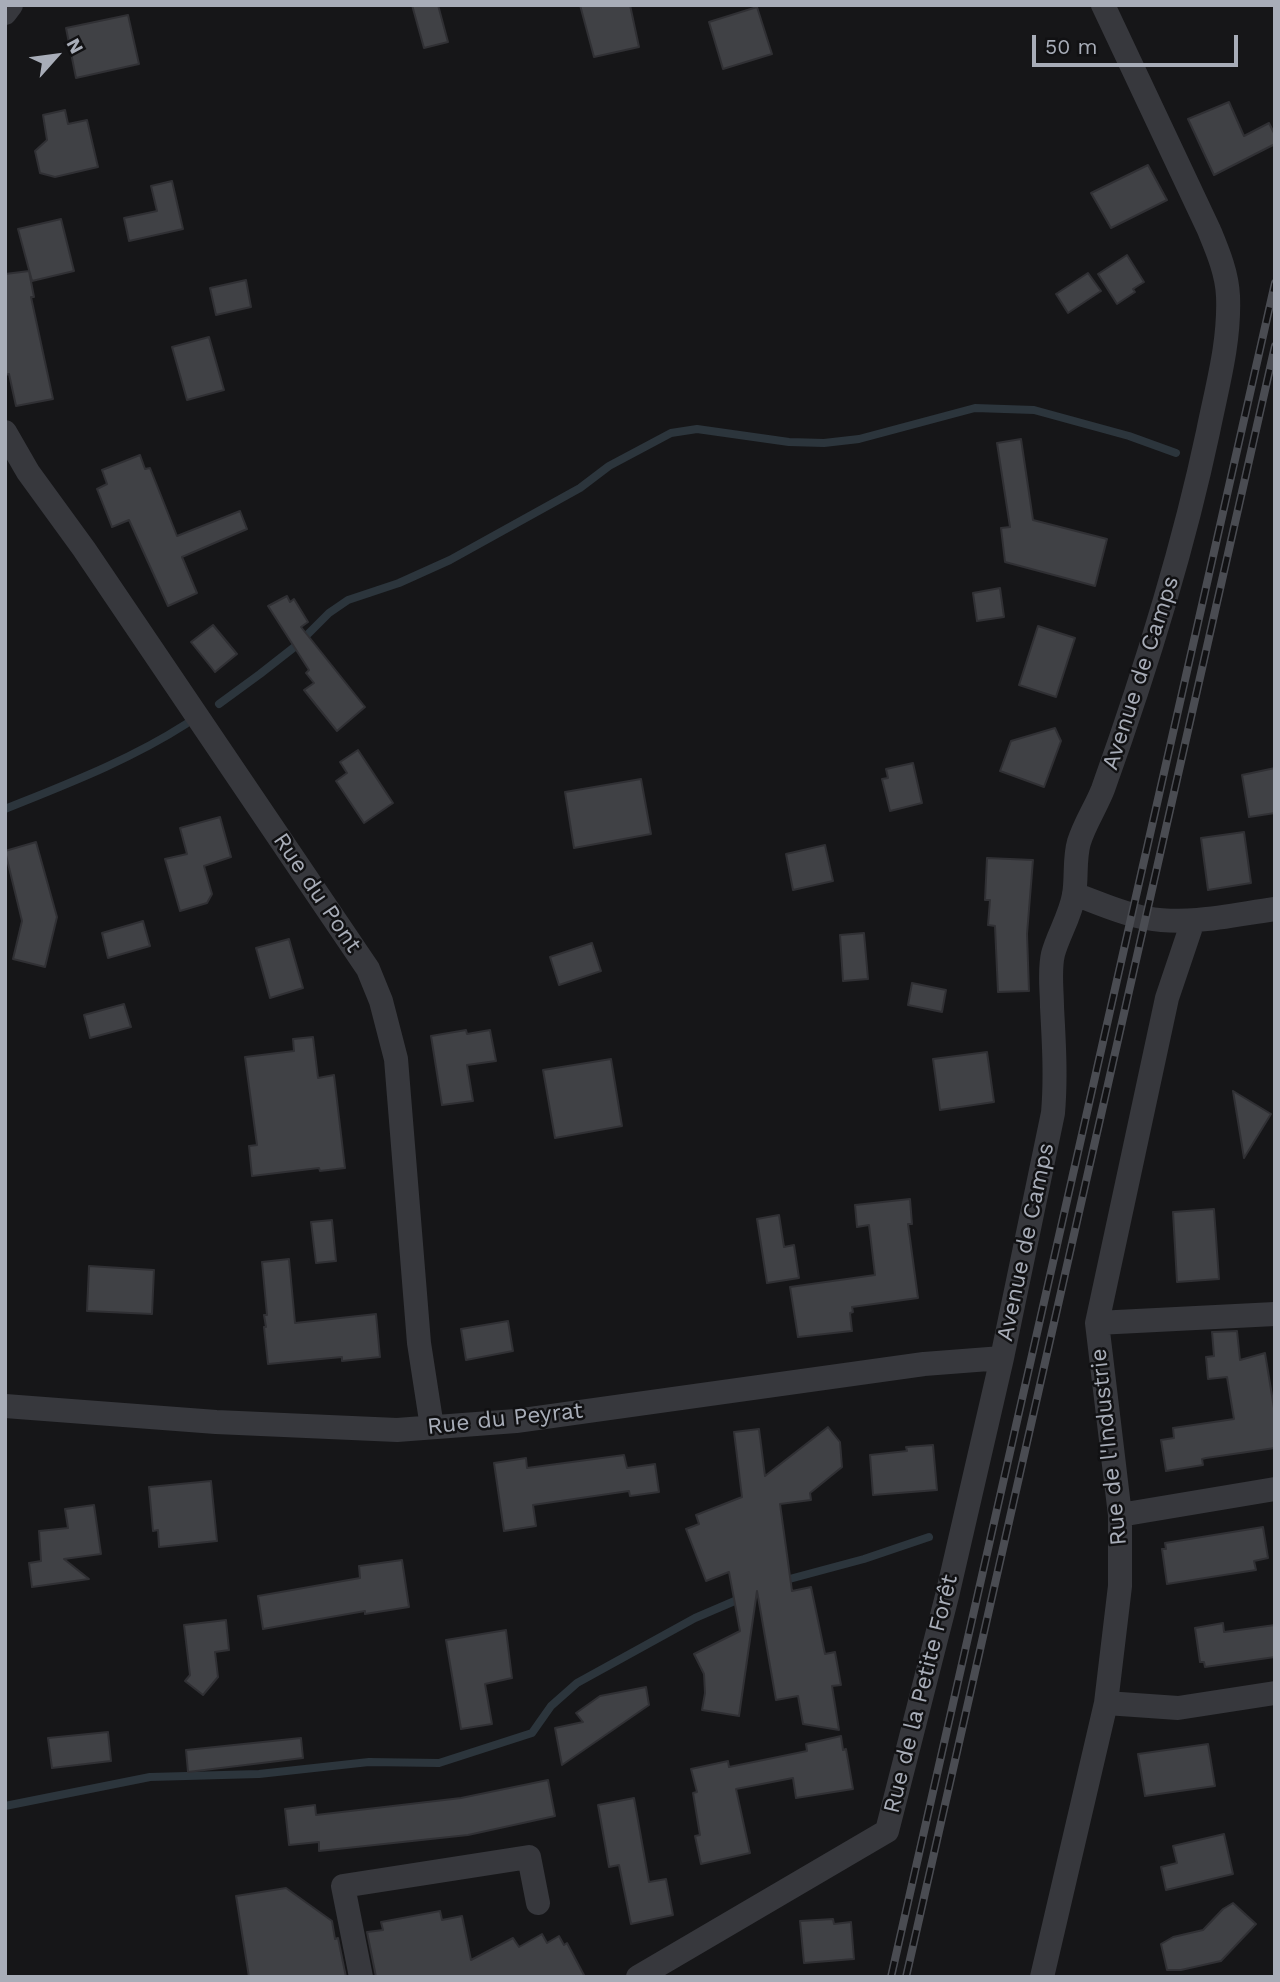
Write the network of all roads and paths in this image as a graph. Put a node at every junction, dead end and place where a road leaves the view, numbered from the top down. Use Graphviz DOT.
graph roads {
  1 [pos="11,5"];
  2 [pos="1103,5"];
  3 [pos="5,13"];
  4 [pos="5,432"];
  5 [pos="1074,894"];
  6 [pos="1275,909"];
  7 [pos="1192,921"];
  8 [pos="1275,1314"];
  9 [pos="1097,1323"];
  10 [pos="1002,1358"];
  11 [pos="5,1406"];
  12 [pos="432,1427"];
  13 [pos="1275,1489"];
  14 [pos="1120,1515"];
  15 [pos="1275,1693"];
  16 [pos="1106,1703"];
  17 [pos="538,1903"];
  18 [pos="361,1977"];
  19 [pos="638,1977"];
  20 [pos="1042,1977"];
  1 -- 3 [label="street"];
  2 -- 5 [label="street, Avenue de Camps"];
  4 -- 12 [label="street, Rue du Pont"];
  5 -- 7 [label="street"];
  5 -- 10 [label="street, Avenue de Camps"];
  6 -- 7 [label="street"];
  7 -- 9 [label="street, Rue de l'Industrie"];
  8 -- 9 [label="street"];
  9 -- 14 [label="street, Rue de l'Industrie"];
  10 -- 12 [label="street, Rue du Peyrat"];
  10 -- 19 [label="street, Rue de la Petite Forêt"];
  11 -- 12 [label="street, Rue du Peyrat"];
  13 -- 14 [label="street"];
  14 -- 16 [label="street, Rue de l'Industrie"];
  15 -- 16 [label="street"];
  16 -- 20 [label="street, Rue de l'Industrie"];
  17 -- 18 [label="street"];
}
